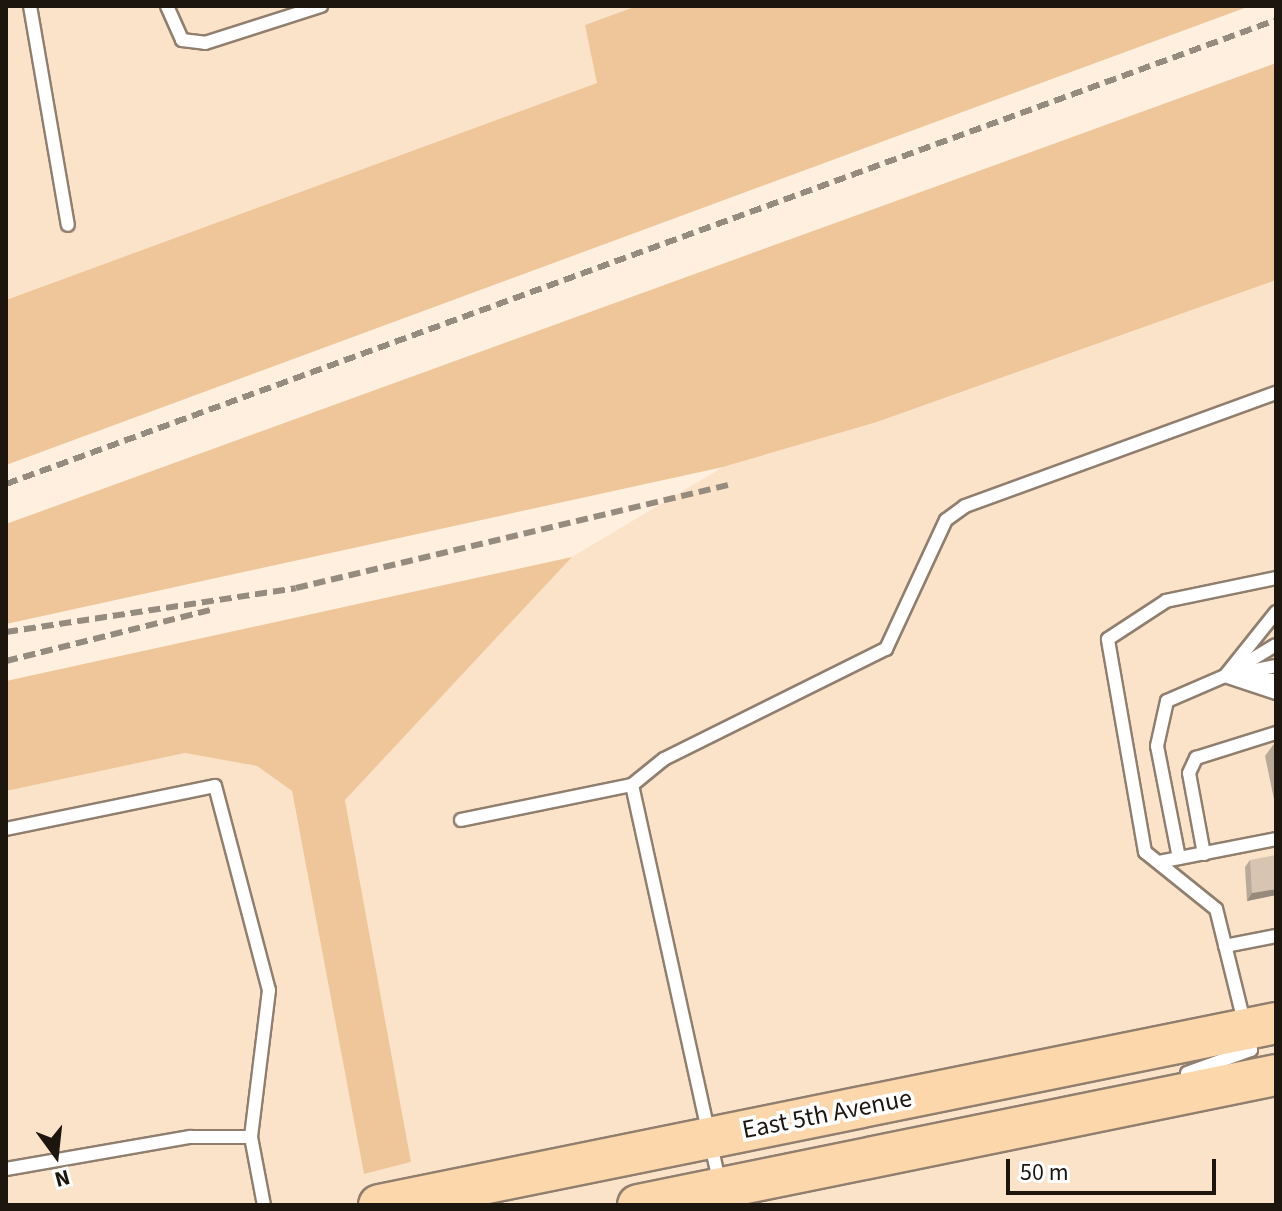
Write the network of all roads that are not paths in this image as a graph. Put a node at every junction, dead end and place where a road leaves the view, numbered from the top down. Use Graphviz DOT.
graph roads {
  1 [pos="30,6"];
  2 [pos="167,6"];
  3 [pos="321,6"];
  4 [pos="68,225"];
  5 [pos="1276,393"];
  6 [pos="1276,578"];
  7 [pos="1276,612"];
  8 [pos="1276,645"];
  9 [pos="1276,666"];
  10 [pos="1225,676"];
  11 [pos="1276,680"];
  12 [pos="1276,693"];
  13 [pos="1276,733"];
  14 [pos="632,785"];
  15 [pos="461,820"];
  16 [pos="6,829"];
  17 [pos="1276,839"];
  18 [pos="1204,854"];
  19 [pos="1179,858"];
  20 [pos="1159,862"];
  21 [pos="1276,936"];
  22 [pos="1225,946"];
  23 [pos="1261,1026"];
  24 [pos="1276,1075"];
  25 [pos="1103,1110"];
  26 [pos="251,1137"];
  27 [pos="714,1137"];
  28 [pos="6,1169"];
  29 [pos="720,1188"];
  30 [pos="264,1205"];
  31 [pos="379,1205"];
  32 [pos="638,1205"];
  1 -- 4 [label="lane"];
  2 -- 3 [label="lane"];
  5 -- 14 [label="lane"];
  6 -- 20 [label="lane"];
  7 -- 10 [label="lane"];
  8 -- 10 [label="lane"];
  9 -- 10 [label="lane"];
  10 -- 11 [label="lane"];
  10 -- 12 [label="lane"];
  10 -- 19 [label="lane"];
  13 -- 18 [label="lane"];
  14 -- 15 [label="lane"];
  14 -- 27 [label="lane"];
  16 -- 26 [label="lane"];
  17 -- 18 [label="lane"];
  18 -- 19 [label="lane"];
  19 -- 20 [label="lane"];
  20 -- 22 [label="lane"];
  21 -- 22 [label="lane"];
  22 -- 23 [label="lane"];
  23 -- 25 [label="lane"];
  23 -- 27 [label="main road, East 5th Avenue"];
  24 -- 25 [label="main road, East 5th Avenue"];
  25 -- 29 [label="main road, East 5th Avenue"];
  26 -- 28 [label="lane"];
  26 -- 30 [label="lane"];
  27 -- 29 [label="lane"];
  27 -- 31 [label="main road, East 5th Avenue"];
  29 -- 32 [label="main road, East 5th Avenue"];
}
